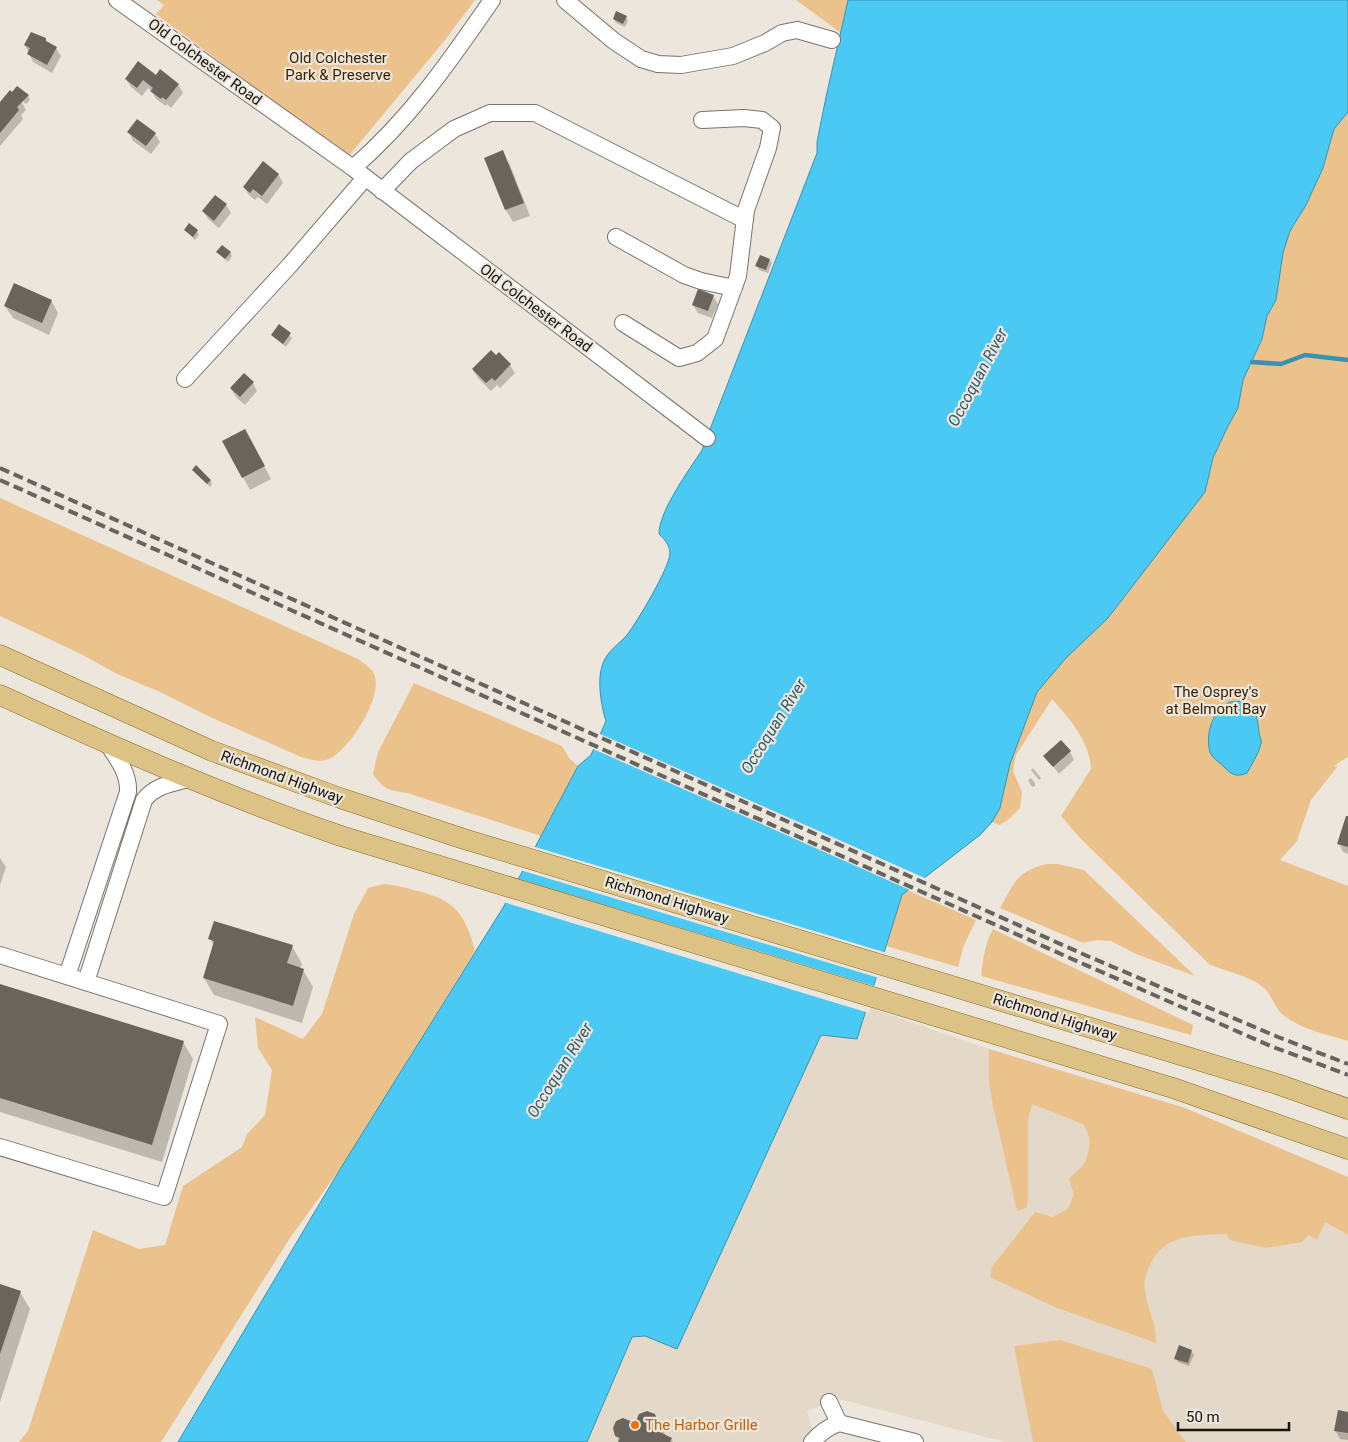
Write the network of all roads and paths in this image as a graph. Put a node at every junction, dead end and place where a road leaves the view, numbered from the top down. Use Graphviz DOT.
graph roads {
  1 [pos="117,0"];
  2 [pos="492,0"];
  3 [pos="565,0"];
  4 [pos="832,40"];
  5 [pos="702,120"];
  6 [pos="359,173"];
  7 [pos="382,191"];
  8 [pos="745,220"];
  9 [pos="616,237"];
  10 [pos="734,288"];
  11 [pos="624,323"];
  12 [pos="185,380"];
  13 [pos="707,438"];
  14 [pos="0,655"];
  15 [pos="0,696"];
  16 [pos="107,744"];
  17 [pos="188,779"];
  18 [pos="0,955"];
  19 [pos="68,976"];
  20 [pos="86,982"];
  21 [pos="1348,1109"];
  22 [pos="0,1147"];
  23 [pos="1348,1149"];
  24 [pos="829,1402"];
  25 [pos="839,1423"];
  26 [pos="812,1442"];
  27 [pos="915,1442"];
  1 -- 6 [label="street, Old Colchester Road"];
  2 -- 6 [label="street"];
  3 -- 4 [label="street"];
  5 -- 8 [label="street"];
  6 -- 7 [label="street, Old Colchester Road"];
  6 -- 12 [label="street"];
  7 -- 8 [label="street"];
  7 -- 13 [label="street, Old Colchester Road"];
  8 -- 10 [label="street"];
  9 -- 10 [label="street"];
  10 -- 11 [label="street"];
  14 -- 21 [label="main road, Richmond Highway"];
  15 -- 16 [label="main road"];
  16 -- 17 [label="main road"];
  16 -- 19 [label="street"];
  17 -- 20 [label="street"];
  17 -- 23 [label="main road"];
  18 -- 19 [label="street"];
  19 -- 20 [label="street"];
  20 -- 22 [label="street"];
  24 -- 25 [label="street"];
  25 -- 26 [label="street"];
  25 -- 27 [label="street"];
}
